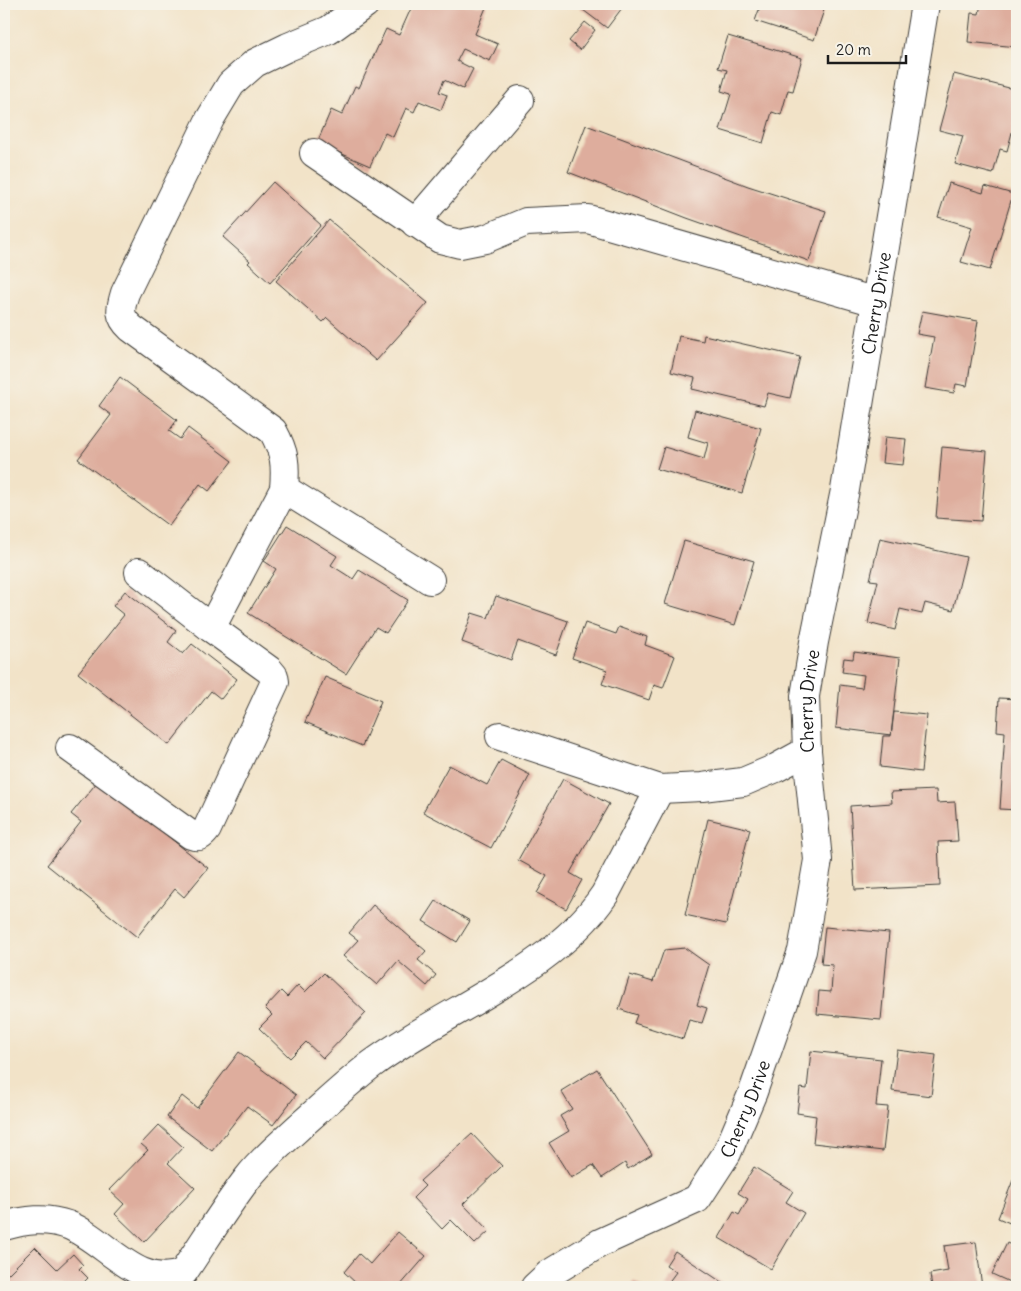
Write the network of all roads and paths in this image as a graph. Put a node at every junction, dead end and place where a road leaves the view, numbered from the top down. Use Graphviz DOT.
graph roads {
  1 [pos="365,4"];
  2 [pos="925,4"];
  3 [pos="520,100"];
  4 [pos="314,153"];
  5 [pos="416,222"];
  6 [pos="876,302"];
  7 [pos="284,489"];
  8 [pos="139,572"];
  9 [pos="430,580"];
  10 [pos="211,628"];
  11 [pos="500,736"];
  12 [pos="70,748"];
  13 [pos="807,751"];
  14 [pos="660,789"];
  15 [pos="4,1226"];
  16 [pos="535,1287"];
  1 -- 7 [label="street"];
  2 -- 6 [label="street, Cherry Drive"];
  3 -- 5 [label="street"];
  4 -- 5 [label="street"];
  5 -- 6 [label="street"];
  6 -- 13 [label="street, Cherry Drive"];
  7 -- 9 [label="street"];
  7 -- 10 [label="street"];
  8 -- 10 [label="street"];
  10 -- 12 [label="street"];
  11 -- 14 [label="street"];
  13 -- 14 [label="street"];
  13 -- 16 [label="street, Cherry Drive"];
  14 -- 15 [label="street"];
}
